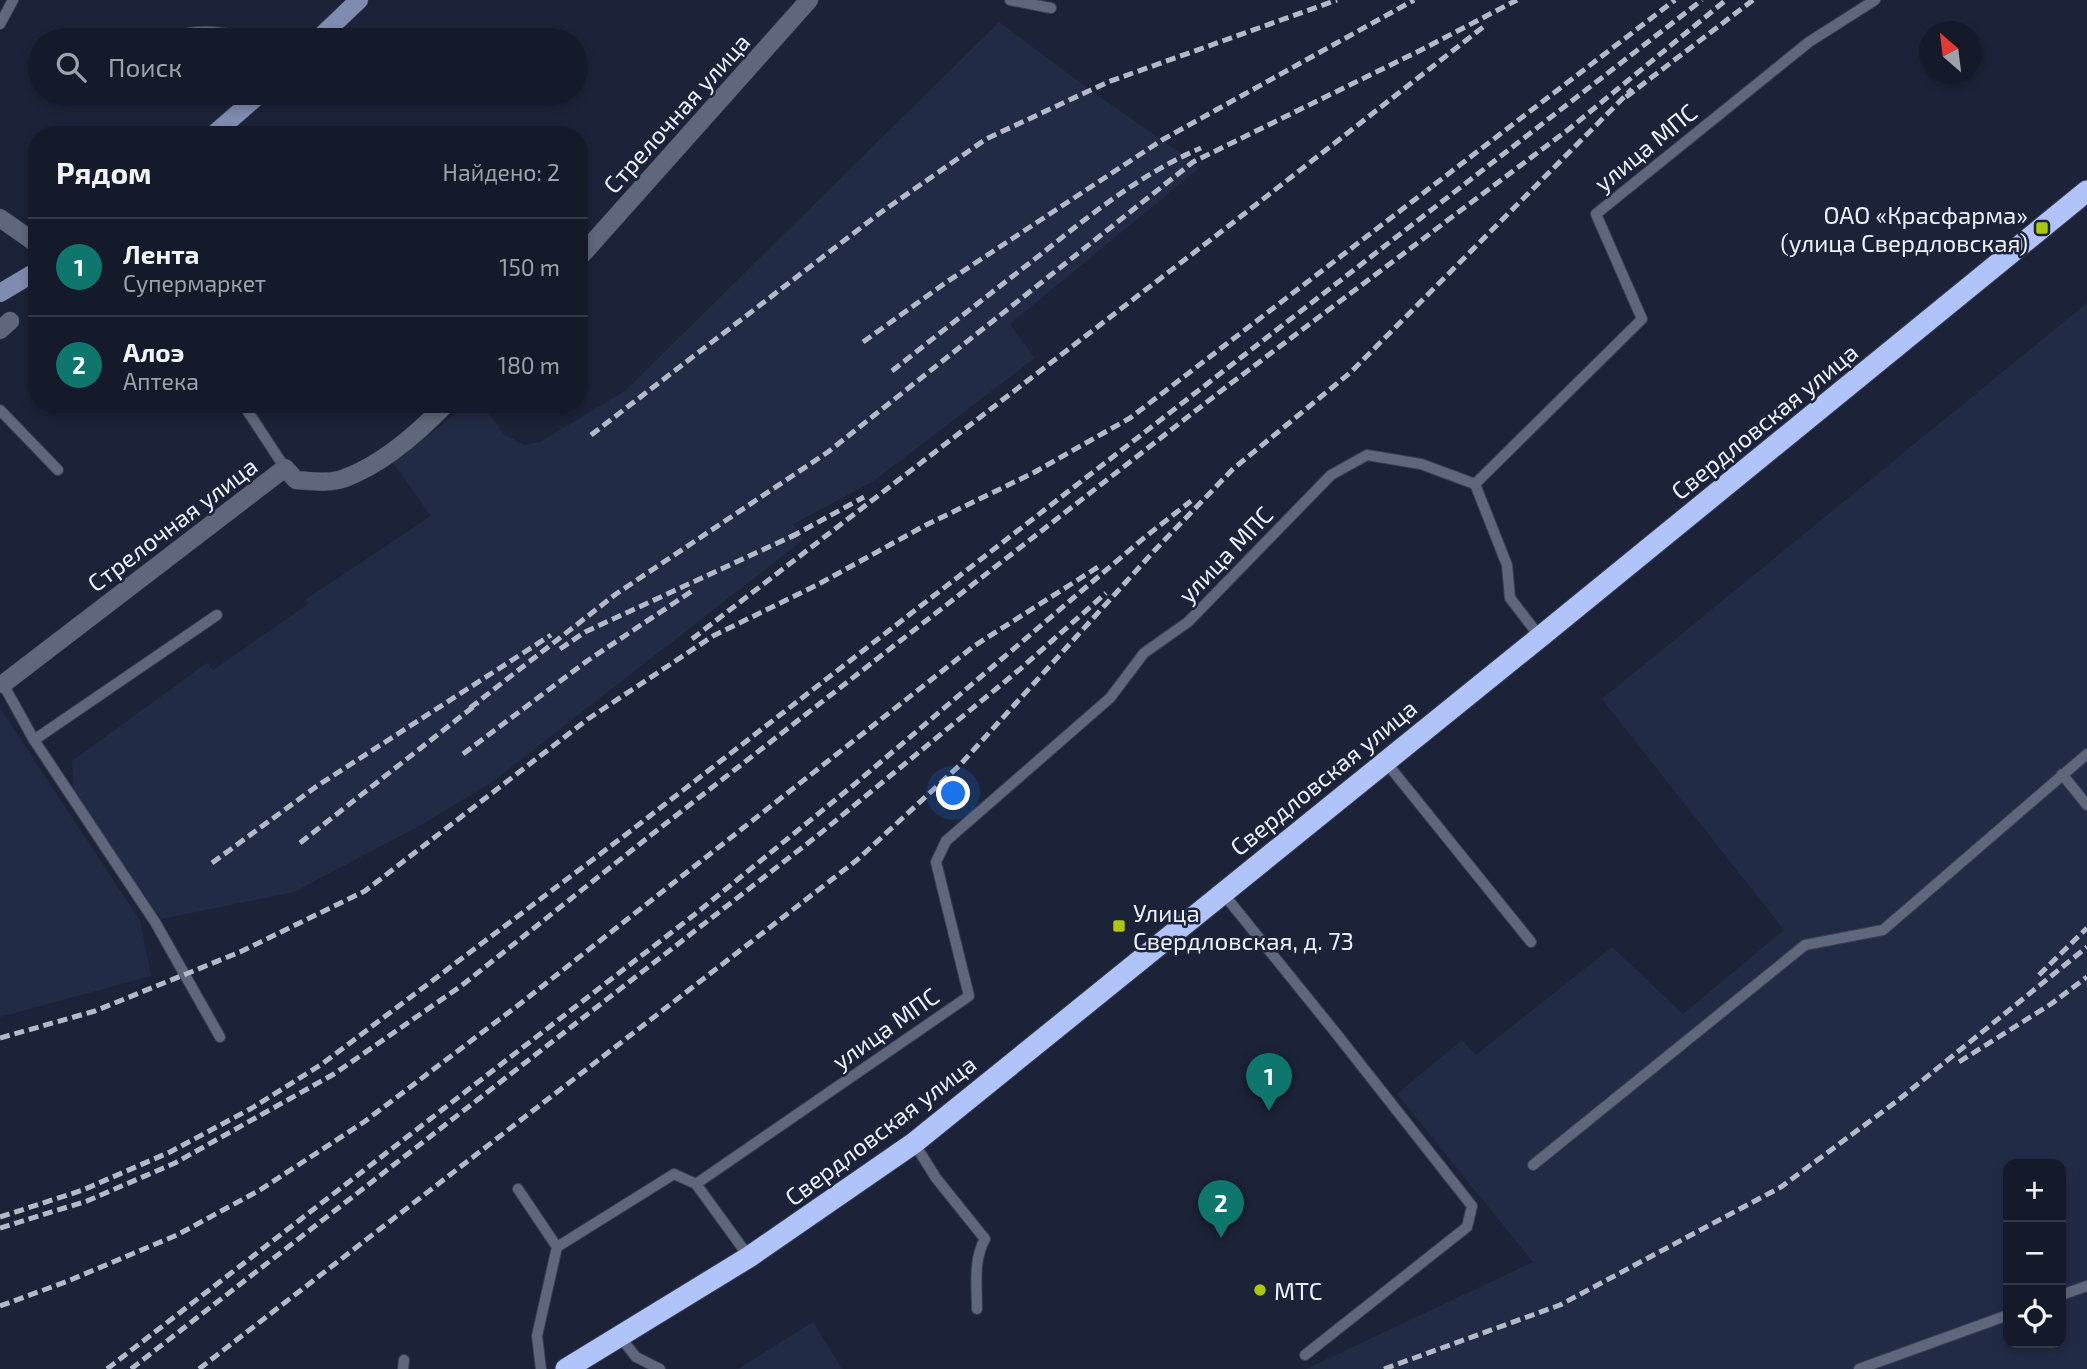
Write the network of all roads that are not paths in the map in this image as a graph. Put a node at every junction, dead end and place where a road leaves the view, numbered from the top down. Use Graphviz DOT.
graph roads {
  1 [pos="13,0"];
  2 [pos="359,0"];
  3 [pos="809,0"];
  4 [pos="1010,0"];
  5 [pos="1875,0"];
  6 [pos="1051,8"];
  7 [pos="0,23"];
  8 [pos="330,28"];
  9 [pos="247,105"];
  10 [pos="223,126"];
  11 [pos="2087,191"];
  12 [pos="0,218"];
  13 [pos="28,238"];
  14 [pos="588,248"];
  15 [pos="28,276"];
  16 [pos="0,293"];
  17 [pos="0,410"];
  18 [pos="249,413"];
  19 [pos="437,413"];
  20 [pos="285,468"];
  21 [pos="58,470"];
  22 [pos="1475,484"];
  23 [pos="217,615"];
  24 [pos="1540,637"];
  25 [pos="3,684"];
  26 [pos="34,740"];
  27 [pos="2087,754"];
  28 [pos="1385,761"];
  29 [pos="2062,775"];
  30 [pos="2087,805"];
  31 [pos="1222,892"];
  32 [pos="1531,942"];
  33 [pos="220,1037"];
  34 [pos="914,1143"];
  35 [pos="1533,1165"];
  36 [pos="696,1184"];
  37 [pos="519,1189"];
  38 [pos="558,1247"];
  39 [pos="749,1257"];
  40 [pos="2087,1286"];
  41 [pos="2066,1293"];
  42 [pos="977,1309"];
  43 [pos="2003,1317"];
  44 [pos="620,1337"];
  45 [pos="1305,1355"];
  46 [pos="541,1369"];
  47 [pos="566,1369"];
  48 [pos="660,1369"];
  49 [pos="1859,1369"];
  1 -- 7 [label="lane"];
  2 -- 8 [label="main road"];
  3 -- 14 [label="street, Стрелочная улица"];
  4 -- 6 [label="lane"];
  5 -- 22 [label="lane, улица МПС"];
  9 -- 10 [label="main road"];
  11 -- 24 [label="highway, Свердловская улица"];
  12 -- 13 [label="street"];
  15 -- 16 [label="main road"];
  17 -- 21 [label="lane"];
  18 -- 20 [label="lane"];
  19 -- 20 [label="street, Стрелочная улица"];
  20 -- 25 [label="street, Стрелочная улица"];
  22 -- 24 [label="lane"];
  22 -- 36 [label="lane, улица МПС"];
  23 -- 26 [label="lane"];
  24 -- 28 [label="highway, Свердловская улица"];
  25 -- 26 [label="lane"];
  26 -- 33 [label="lane"];
  27 -- 29 [label="lane"];
  28 -- 31 [label="highway, Свердловская улица"];
  28 -- 32 [label="lane"];
  29 -- 30 [label="lane"];
  29 -- 35 [label="lane"];
  31 -- 34 [label="highway, Свердловская улица"];
  31 -- 45 [label="lane"];
  34 -- 39 [label="highway, Свердловская улица"];
  34 -- 42 [label="lane"];
  36 -- 38 [label="lane"];
  36 -- 39 [label="lane"];
  37 -- 38 [label="lane"];
  38 -- 46 [label="lane"];
  39 -- 44 [label="highway, Свердловская улица"];
  40 -- 41 [label="lane"];
  43 -- 49 [label="lane"];
  44 -- 47 [label="highway, Свердловская улица"];
  44 -- 48 [label="lane"];
}
